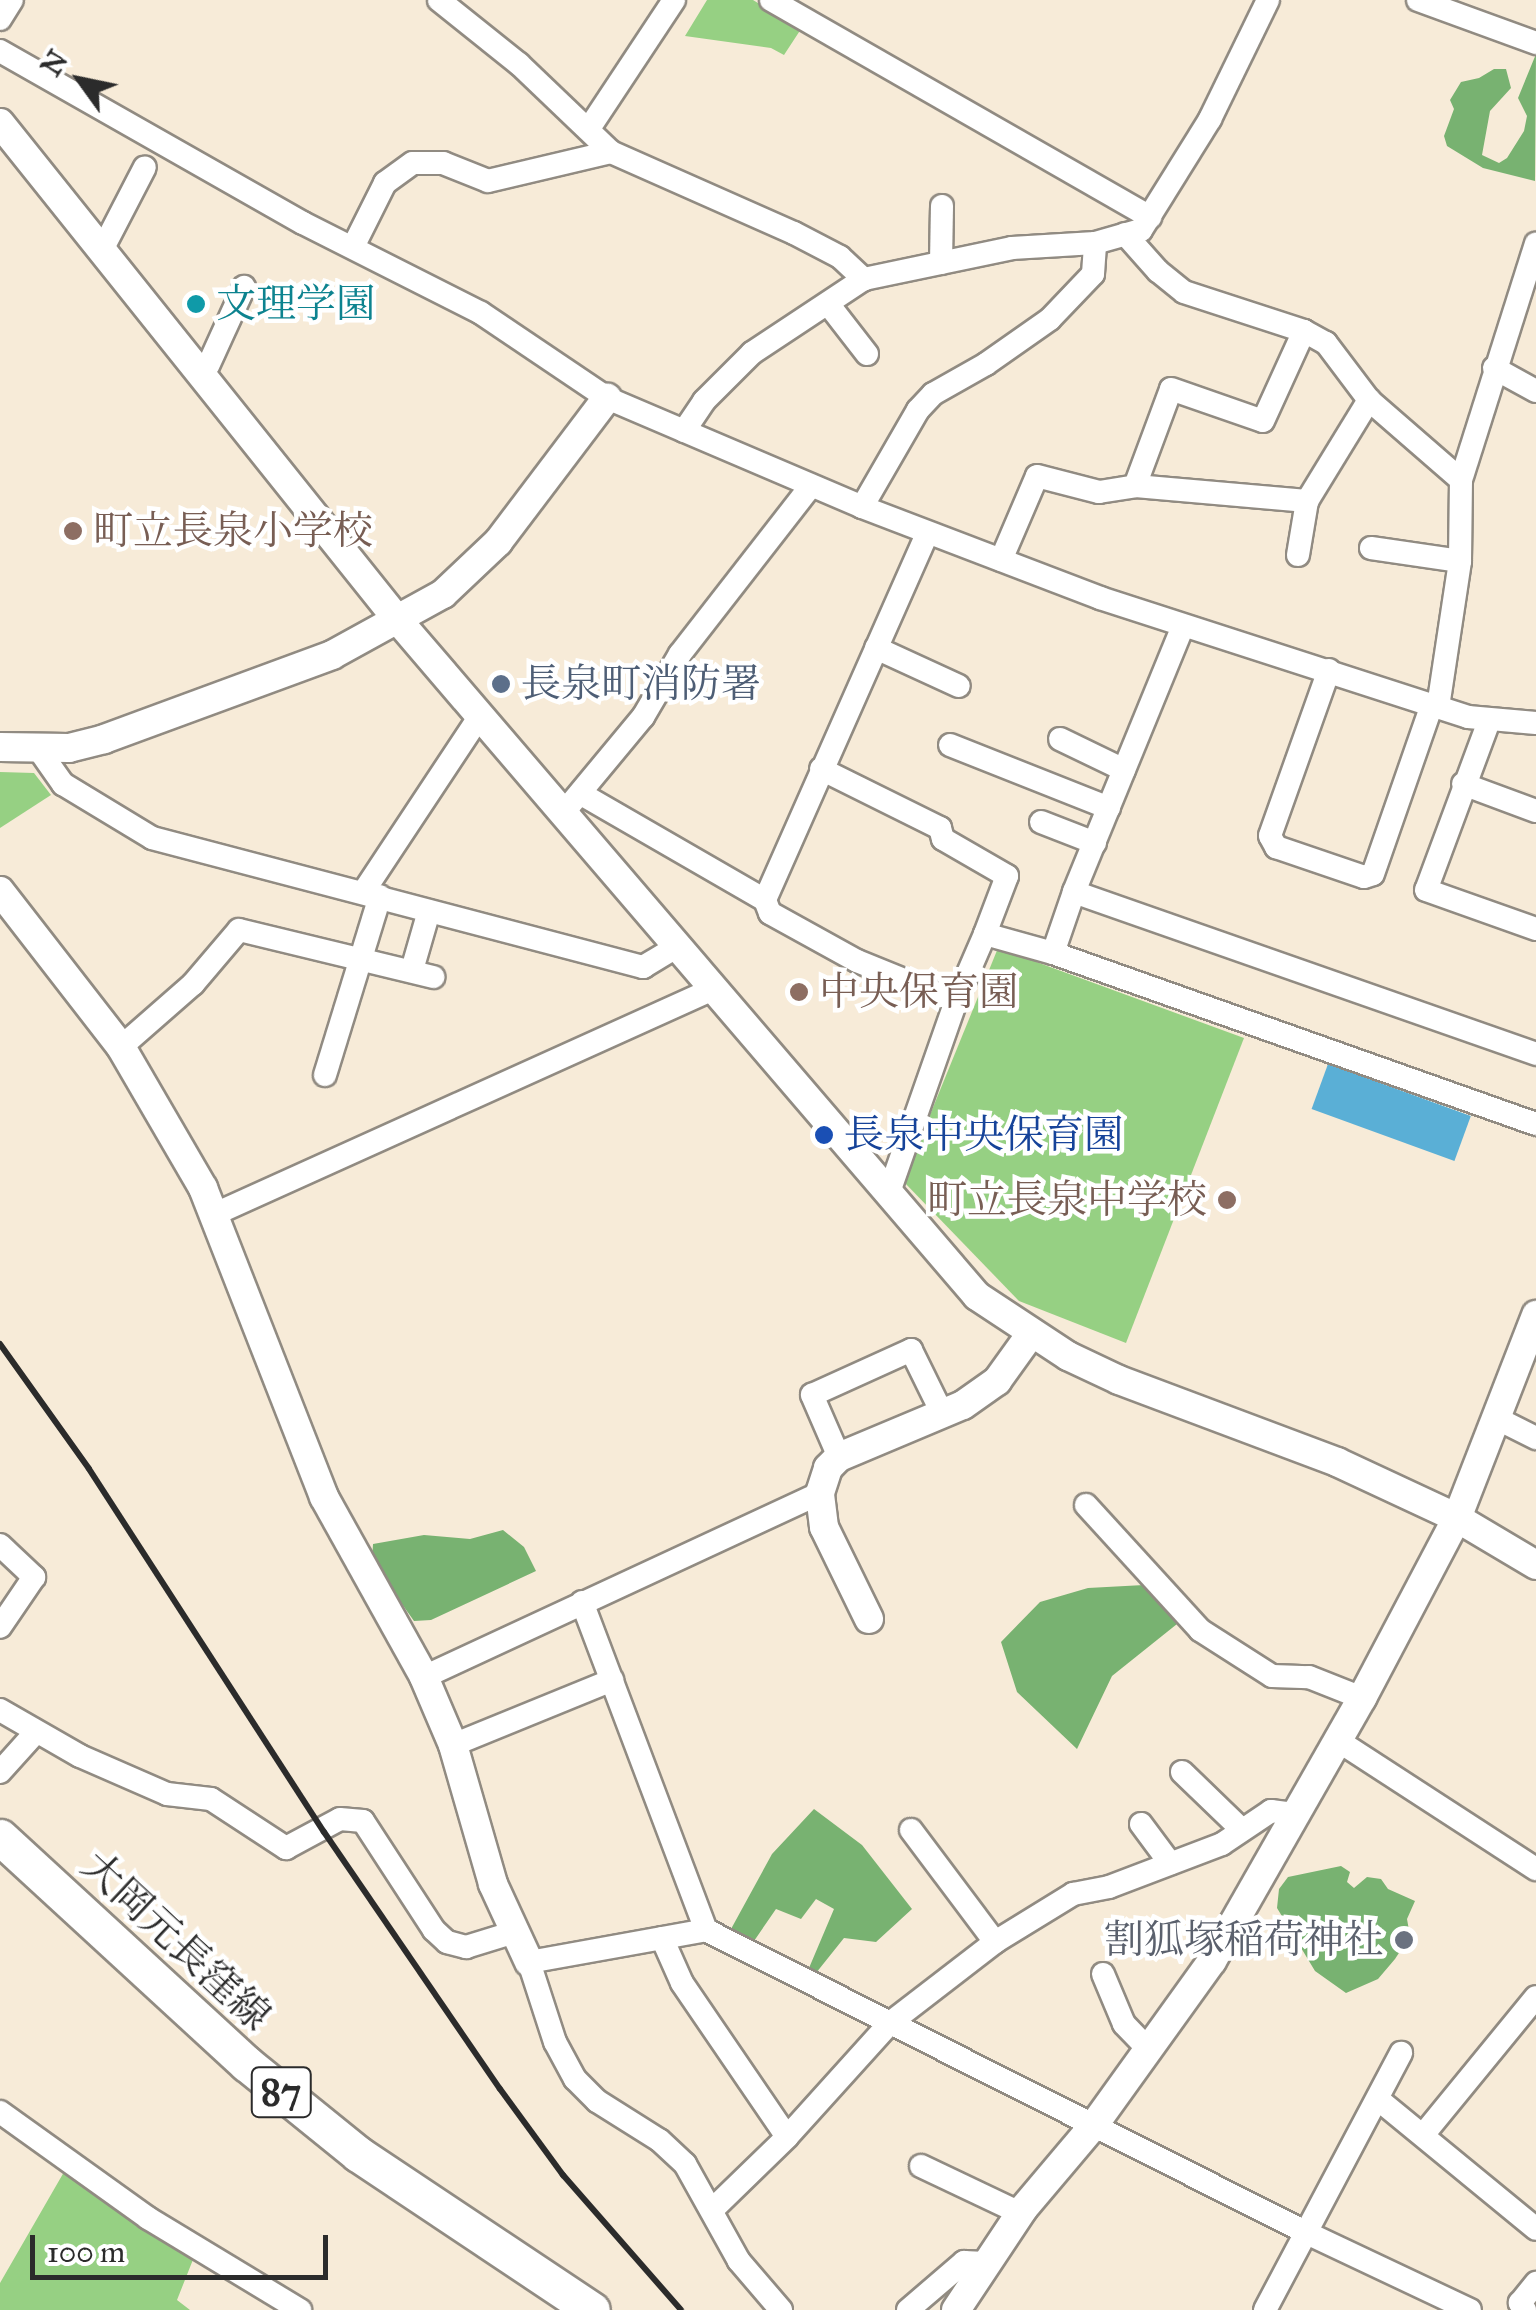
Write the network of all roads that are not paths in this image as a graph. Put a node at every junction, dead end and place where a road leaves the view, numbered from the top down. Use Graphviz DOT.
graph roads {
  1 [pos="12,0"];
  2 [pos="438,0"];
  3 [pos="674,0"];
  4 [pos="770,0"];
  5 [pos="1268,0"];
  6 [pos="1418,0"];
  7 [pos="0,18"];
  8 [pos="1536,43"];
  9 [pos="0,51"];
  10 [pos="0,124"];
  11 [pos="590,128"];
  12 [pos="610,152"];
  13 [pos="146,167"];
  14 [pos="942,206"];
  15 [pos="1150,217"];
  16 [pos="1126,234"];
  17 [pos="1095,243"];
  18 [pos="1536,244"];
  19 [pos="353,246"];
  20 [pos="102,250"];
  21 [pos="940,263"];
  22 [pos="864,280"];
  23 [pos="244,287"];
  24 [pos="829,305"];
  25 [pos="1304,330"];
  26 [pos="867,354"];
  27 [pos="208,366"];
  28 [pos="1494,368"];
  29 [pos="1536,391"];
  30 [pos="607,398"];
  31 [pos="1368,400"];
  32 [pos="684,431"];
  33 [pos="1462,480"];
  34 [pos="811,486"];
  35 [pos="1136,486"];
  36 [pos="1307,501"];
  37 [pos="862,508"];
  38 [pos="927,534"];
  39 [pos="1371,548"];
  40 [pos="1298,555"];
  41 [pos="1001,560"];
  42 [pos="1460,561"];
  43 [pos="397,620"];
  44 [pos="1182,626"];
  45 [pos="876,648"];
  46 [pos="1329,670"];
  47 [pos="959,686"];
  48 [pos="1435,706"];
  49 [pos="480,717"];
  50 [pos="1489,721"];
  51 [pos="1536,723"];
  52 [pos="1060,739"];
  53 [pos="950,745"];
  54 [pos="0,747"];
  55 [pos="39,750"];
  56 [pos="821,769"];
  57 [pos="1124,770"];
  58 [pos="1463,784"];
  59 [pos="573,804"];
  60 [pos="1108,808"];
  61 [pos="1536,811"];
  62 [pos="1041,822"];
  63 [pos="1095,842"];
  64 [pos="0,891"];
  65 [pos="1074,892"];
  66 [pos="372,893"];
  67 [pos="765,900"];
  68 [pos="429,910"];
  69 [pos="1536,929"];
  70 [pos="985,934"];
  71 [pos="676,947"];
  72 [pos="1052,953"];
  73 [pos="362,958"];
  74 [pos="713,989"];
  75 [pos="956,1001"];
  76 [pos="121,1047"];
  77 [pos="1536,1054"];
  78 [pos="325,1074"];
  79 [pos="1536,1124"];
  80 [pos="888,1195"];
  81 [pos="215,1214"];
  82 [pos="1536,1315"];
  83 [pos="1030,1336"];
  84 [pos="940,1411"];
  85 [pos="1496,1418"];
  86 [pos="1536,1438"];
  87 [pos="839,1456"];
  88 [pos="820,1492"];
  89 [pos="1086,1505"];
  90 [pos="1457,1518"];
  91 [pos="0,1545"];
  92 [pos="1536,1565"];
  93 [pos="582,1602"];
  94 [pos="870,1620"];
  95 [pos="0,1628"];
  96 [pos="424,1677"];
  97 [pos="612,1680"];
  98 [pos="1362,1698"];
  99 [pos="0,1710"];
  100 [pos="35,1732"];
  101 [pos="1337,1740"];
  102 [pos="453,1745"];
  103 [pos="0,1772"];
  104 [pos="1182,1772"];
  105 [pos="1296,1814"];
  106 [pos="1141,1824"];
  107 [pos="911,1830"];
  108 [pos="1242,1830"];
  109 [pos="0,1837"];
  110 [pos="1170,1864"];
  111 [pos="1536,1869"];
  112 [pos="706,1930"];
  113 [pos="515,1932"];
  114 [pos="662,1938"];
  115 [pos="995,1942"];
  116 [pos="529,1962"];
  117 [pos="1103,1974"];
  118 [pos="1536,1997"];
  119 [pos="890,2022"];
  120 [pos="1149,2050"];
  121 [pos="1401,2054"];
  122 [pos="1379,2100"];
  123 [pos="0,2112"];
  124 [pos="1094,2125"];
  125 [pos="1423,2135"];
  126 [pos="787,2136"];
  127 [pos="921,2166"];
  128 [pos="712,2210"];
  129 [pos="1020,2213"];
  130 [pos="1536,2229"];
  131 [pos="1309,2234"];
  132 [pos="985,2263"];
  133 [pos="1536,2283"];
  134 [pos="300,2310"];
  135 [pos="592,2310"];
  136 [pos="781,2310"];
  137 [pos="908,2310"];
  138 [pos="956,2310"];
  139 [pos="1265,2310"];
  140 [pos="1470,2310"];
  141 [pos="1525,2310"];
  1 -- 7 [label="street"];
  2 -- 11 [label="street"];
  3 -- 11 [label="street"];
  4 -- 15 [label="street"];
  5 -- 15 [label="street"];
  6 -- 8 [label="street"];
  9 -- 19 [label="street"];
  10 -- 20 [label="street"];
  11 -- 12 [label="street"];
  12 -- 19 [label="street"];
  12 -- 22 [label="street"];
  13 -- 20 [label="street"];
  14 -- 21 [label="street"];
  15 -- 16 [label="street"];
  16 -- 17 [label="street"];
  16 -- 25 [label="street"];
  17 -- 21 [label="street"];
  17 -- 37 [label="street"];
  18 -- 28 [label="street"];
  19 -- 30 [label="street"];
  20 -- 43 [label="street"];
  21 -- 22 [label="street"];
  22 -- 24 [label="street"];
  23 -- 27 [label="street"];
  24 -- 26 [label="street"];
  24 -- 32 [label="street"];
  25 -- 31 [label="street"];
  25 -- 35 [label="street"];
  28 -- 29 [label="street"];
  28 -- 33 [label="street"];
  30 -- 32 [label="street"];
  30 -- 43 [label="street"];
  31 -- 33 [label="street"];
  31 -- 36 [label="street"];
  32 -- 34 [label="street"];
  33 -- 42 [label="street"];
  34 -- 37 [label="street"];
  34 -- 59 [label="street"];
  35 -- 36 [label="street"];
  35 -- 41 [label="street"];
  36 -- 40 [label="street"];
  37 -- 38 [label="street"];
  38 -- 41 [label="street"];
  38 -- 45 [label="street"];
  39 -- 42 [label="street"];
  41 -- 44 [label="street"];
  42 -- 48 [label="street"];
  43 -- 49 [label="street"];
  43 -- 55 [label="street"];
  44 -- 46 [label="street"];
  44 -- 57 [label="street"];
  45 -- 47 [label="street"];
  45 -- 56 [label="street"];
  46 -- 48 [label="street"];
  46 -- 48 [label="street"];
  48 -- 50 [label="street"];
  49 -- 59 [label="street"];
  49 -- 66 [label="street"];
  50 -- 51 [label="street"];
  50 -- 58 [label="street"];
  52 -- 57 [label="street"];
  53 -- 60 [label="street"];
  54 -- 55 [label="street"];
  55 -- 66 [label="street"];
  56 -- 67 [label="street"];
  56 -- 70 [label="street"];
  57 -- 60 [label="street"];
  58 -- 61 [label="street"];
  58 -- 69 [label="street"];
  59 -- 67 [label="street"];
  59 -- 71 [label="street"];
  60 -- 63 [label="street"];
  62 -- 63 [label="street"];
  63 -- 65 [label="street"];
  64 -- 76 [label="street"];
  65 -- 72 [label="street"];
  65 -- 77 [label="street"];
  66 -- 68 [label="street"];
  66 -- 73 [label="street"];
  67 -- 75 [label="street"];
  68 -- 71 [label="street"];
  68 -- 73 [label="street"];
  70 -- 72 [label="street"];
  70 -- 75 [label="street"];
  71 -- 74 [label="street"];
  72 -- 79 [label="street"];
  73 -- 76 [label="street"];
  73 -- 78 [label="street"];
  74 -- 80 [label="street"];
  74 -- 81 [label="street"];
  75 -- 80 [label="street"];
  76 -- 81 [label="street"];
  80 -- 83 [label="street"];
  81 -- 96 [label="street"];
  82 -- 85 [label="street"];
  83 -- 84 [label="street"];
  83 -- 90 [label="street"];
  84 -- 87 [label="street"];
  84 -- 87 [label="street"];
  85 -- 86 [label="street"];
  85 -- 90 [label="street"];
  87 -- 88 [label="street"];
  88 -- 93 [label="street"];
  88 -- 94 [label="street"];
  89 -- 98 [label="street"];
  90 -- 92 [label="street"];
  90 -- 98 [label="street"];
  91 -- 95 [label="street"];
  93 -- 96 [label="street"];
  93 -- 97 [label="street"];
  96 -- 102 [label="street"];
  97 -- 102 [label="street"];
  97 -- 112 [label="street"];
  98 -- 101 [label="street"];
  99 -- 100 [label="street"];
  100 -- 103 [label="street"];
  100 -- 113 [label="street"];
  101 -- 105 [label="street"];
  101 -- 111 [label="street"];
  102 -- 113 [label="street"];
  104 -- 108 [label="street"];
  105 -- 108 [label="street"];
  105 -- 120 [label="street"];
  106 -- 110 [label="street"];
  107 -- 115 [label="street"];
  108 -- 110 [label="street"];
  109 -- 135 [label="main road, 大岡元長窪線 / 87"];
  110 -- 115 [label="street"];
  112 -- 114 [label="street"];
  112 -- 119 [label="street"];
  113 -- 116 [label="street"];
  114 -- 116 [label="street"];
  114 -- 126 [label="street"];
  115 -- 119 [label="street"];
  116 -- 128 [label="street"];
  117 -- 120 [label="street"];
  118 -- 125 [label="street"];
  119 -- 124 [label="street"];
  119 -- 126 [label="street"];
  120 -- 124 [label="street"];
  121 -- 122 [label="street"];
  122 -- 125 [label="street"];
  122 -- 131 [label="street"];
  123 -- 134 [label="street"];
  124 -- 129 [label="street"];
  124 -- 131 [label="street"];
  125 -- 130 [label="street"];
  126 -- 128 [label="street"];
  127 -- 129 [label="street"];
  128 -- 136 [label="street"];
  129 -- 132 [label="street"];
  131 -- 139 [label="street"];
  131 -- 140 [label="street"];
  132 -- 137 [label="street"];
  132 -- 138 [label="street"];
  133 -- 141 [label="street"];
}
